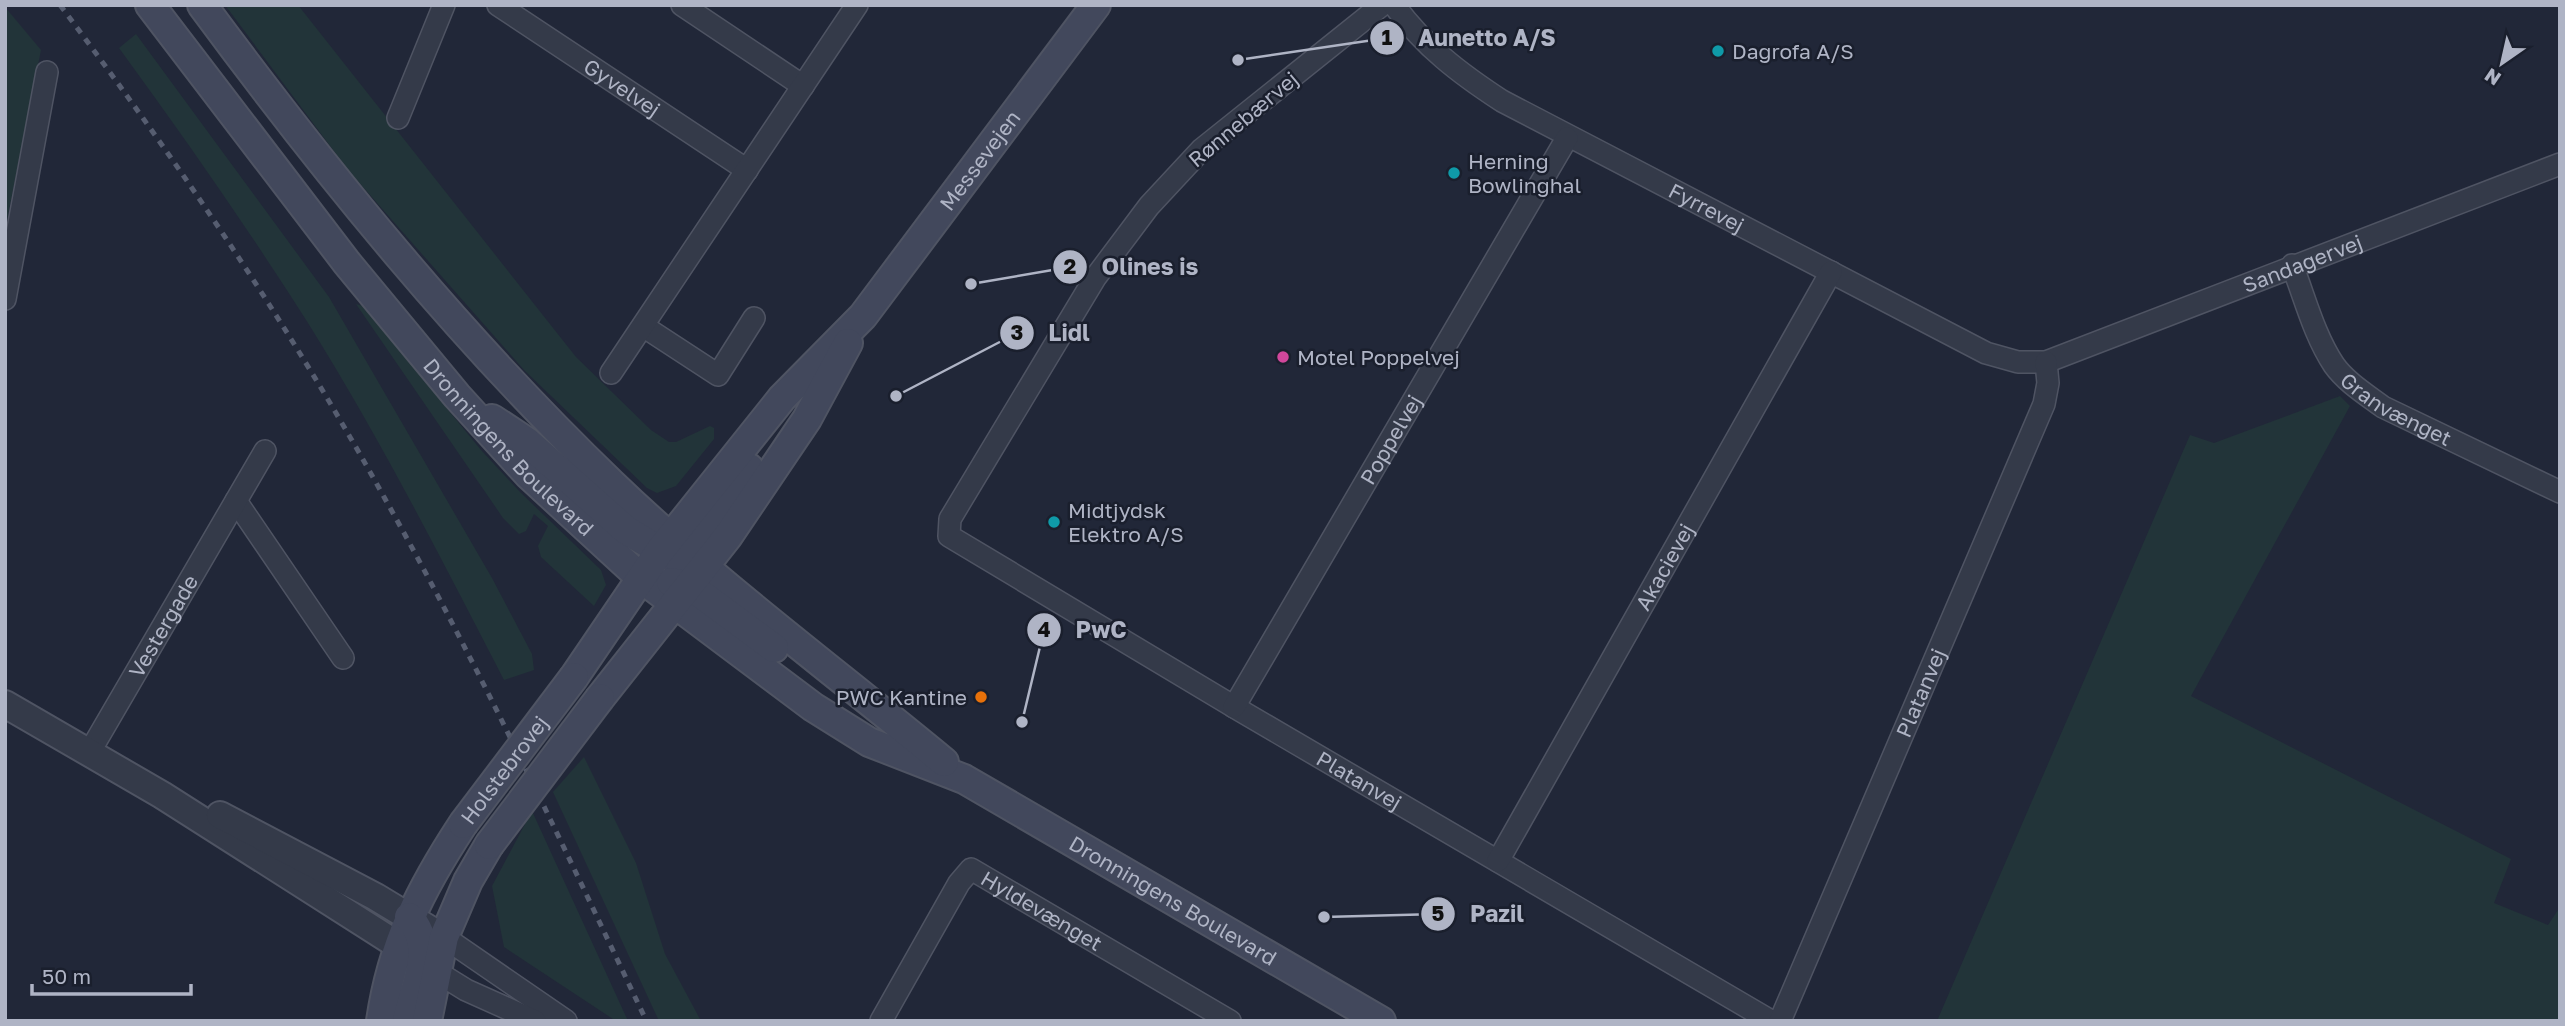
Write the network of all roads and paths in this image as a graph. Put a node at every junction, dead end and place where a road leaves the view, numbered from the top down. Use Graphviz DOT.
graph roads {
  1 [pos="150,5"];
  2 [pos="202,5"];
  3 [pos="444,5"];
  4 [pos="498,5"];
  5 [pos="682,5"];
  6 [pos="857,5"];
  7 [pos="1096,5"];
  8 [pos="1382,5"];
  9 [pos="1394,5"];
  10 [pos="47,72"];
  11 [pos="803,86"];
  12 [pos="398,118"];
  13 [pos="1567,138"];
  14 [pos="2560,164"];
  15 [pos="747,170"];
  16 [pos="2292,265"];
  17 [pos="1831,272"];
  18 [pos="5,299"];
  19 [pos="863,316"];
  20 [pos="754,318"];
  21 [pos="643,326"];
  22 [pos="2046,362"];
  23 [pos="611,373"];
  24 [pos="265,451"];
  25 [pos="2560,492"];
  26 [pos="236,501"];
  27 [pos="949,536"];
  28 [pos="673,571"];
  29 [pos="343,657"];
  30 [pos="5,704"];
  31 [pos="1234,707"];
  32 [pos="89,753"];
  33 [pos="964,779"];
  34 [pos="162,795"];
  35 [pos="1498,861"];
  36 [pos="409,918"];
  37 [pos="444,937"];
  38 [pos="398,946"];
  39 [pos="430,967"];
  40 [pos="381,1021"];
  41 [pos="407,1021"];
  42 [pos="427,1021"];
  43 [pos="535,1021"];
  44 [pos="566,1021"];
  45 [pos="881,1021"];
  46 [pos="1230,1021"];
  47 [pos="1381,1021"];
  48 [pos="1771,1021"];
  49 [pos="1780,1021"];
  1 -- 28 [label="main road, Dronningens Boulevard"];
  2 -- 28 [label="main road, Dronningens Boulevard"];
  3 -- 12 [label="street"];
  4 -- 15 [label="street, Gyvelvej"];
  5 -- 11 [label="street"];
  6 -- 11 [label="street"];
  7 -- 19 [label="main road, Messevejen"];
  8 -- 27 [label="street, Rønnebærvej"];
  9 -- 13 [label="street, Fyrrevej"];
  10 -- 18 [label="street"];
  11 -- 15 [label="street"];
  13 -- 17 [label="street, Fyrrevej"];
  13 -- 31 [label="street, Poppelvej"];
  14 -- 16 [label="street, Sandagervej"];
  15 -- 21 [label="street"];
  16 -- 22 [label="street, Sandagervej"];
  16 -- 25 [label="street, Granvænget"];
  17 -- 22 [label="street, Fyrrevej"];
  17 -- 35 [label="street, Akacievej"];
  19 -- 28 [label="main road, Messevejen"];
  19 -- 28 [label="main road, Messevejen"];
  20 -- 21 [label="street"];
  21 -- 23 [label="street"];
  22 -- 49 [label="street, Platanvej"];
  24 -- 26 [label="street, Vestergade"];
  26 -- 29 [label="street"];
  26 -- 32 [label="street, Vestergade"];
  27 -- 31 [label="street, Platanvej"];
  28 -- 33 [label="main road, Dronningens Boulevard"];
  28 -- 33 [label="main road, Dronningens Boulevard"];
  28 -- 36 [label="main road, Holstebrovej, bridge"];
  28 -- 37 [label="main road, Holstebrovej, bridge"];
  30 -- 32 [label="street"];
  31 -- 35 [label="street, Platanvej"];
  32 -- 34 [label="street"];
  33 -- 47 [label="main road, Dronningens Boulevard"];
  34 -- 36 [label="street"];
  34 -- 38 [label="street"];
  35 -- 48 [label="street, Platanvej"];
  36 -- 37 [label="street"];
  36 -- 38 [label="main road, Holstebrovej"];
  36 -- 39 [label="main road"];
  37 -- 39 [label="main road, Holstebrovej"];
  37 -- 44 [label="street"];
  38 -- 39 [label="street"];
  38 -- 40 [label="main road, Holstebrovej"];
  39 -- 41 [label="main road"];
  39 -- 42 [label="main road, Holstebrovej"];
  39 -- 43 [label="street"];
  45 -- 46 [label="street, Hyldevænget"];
}
